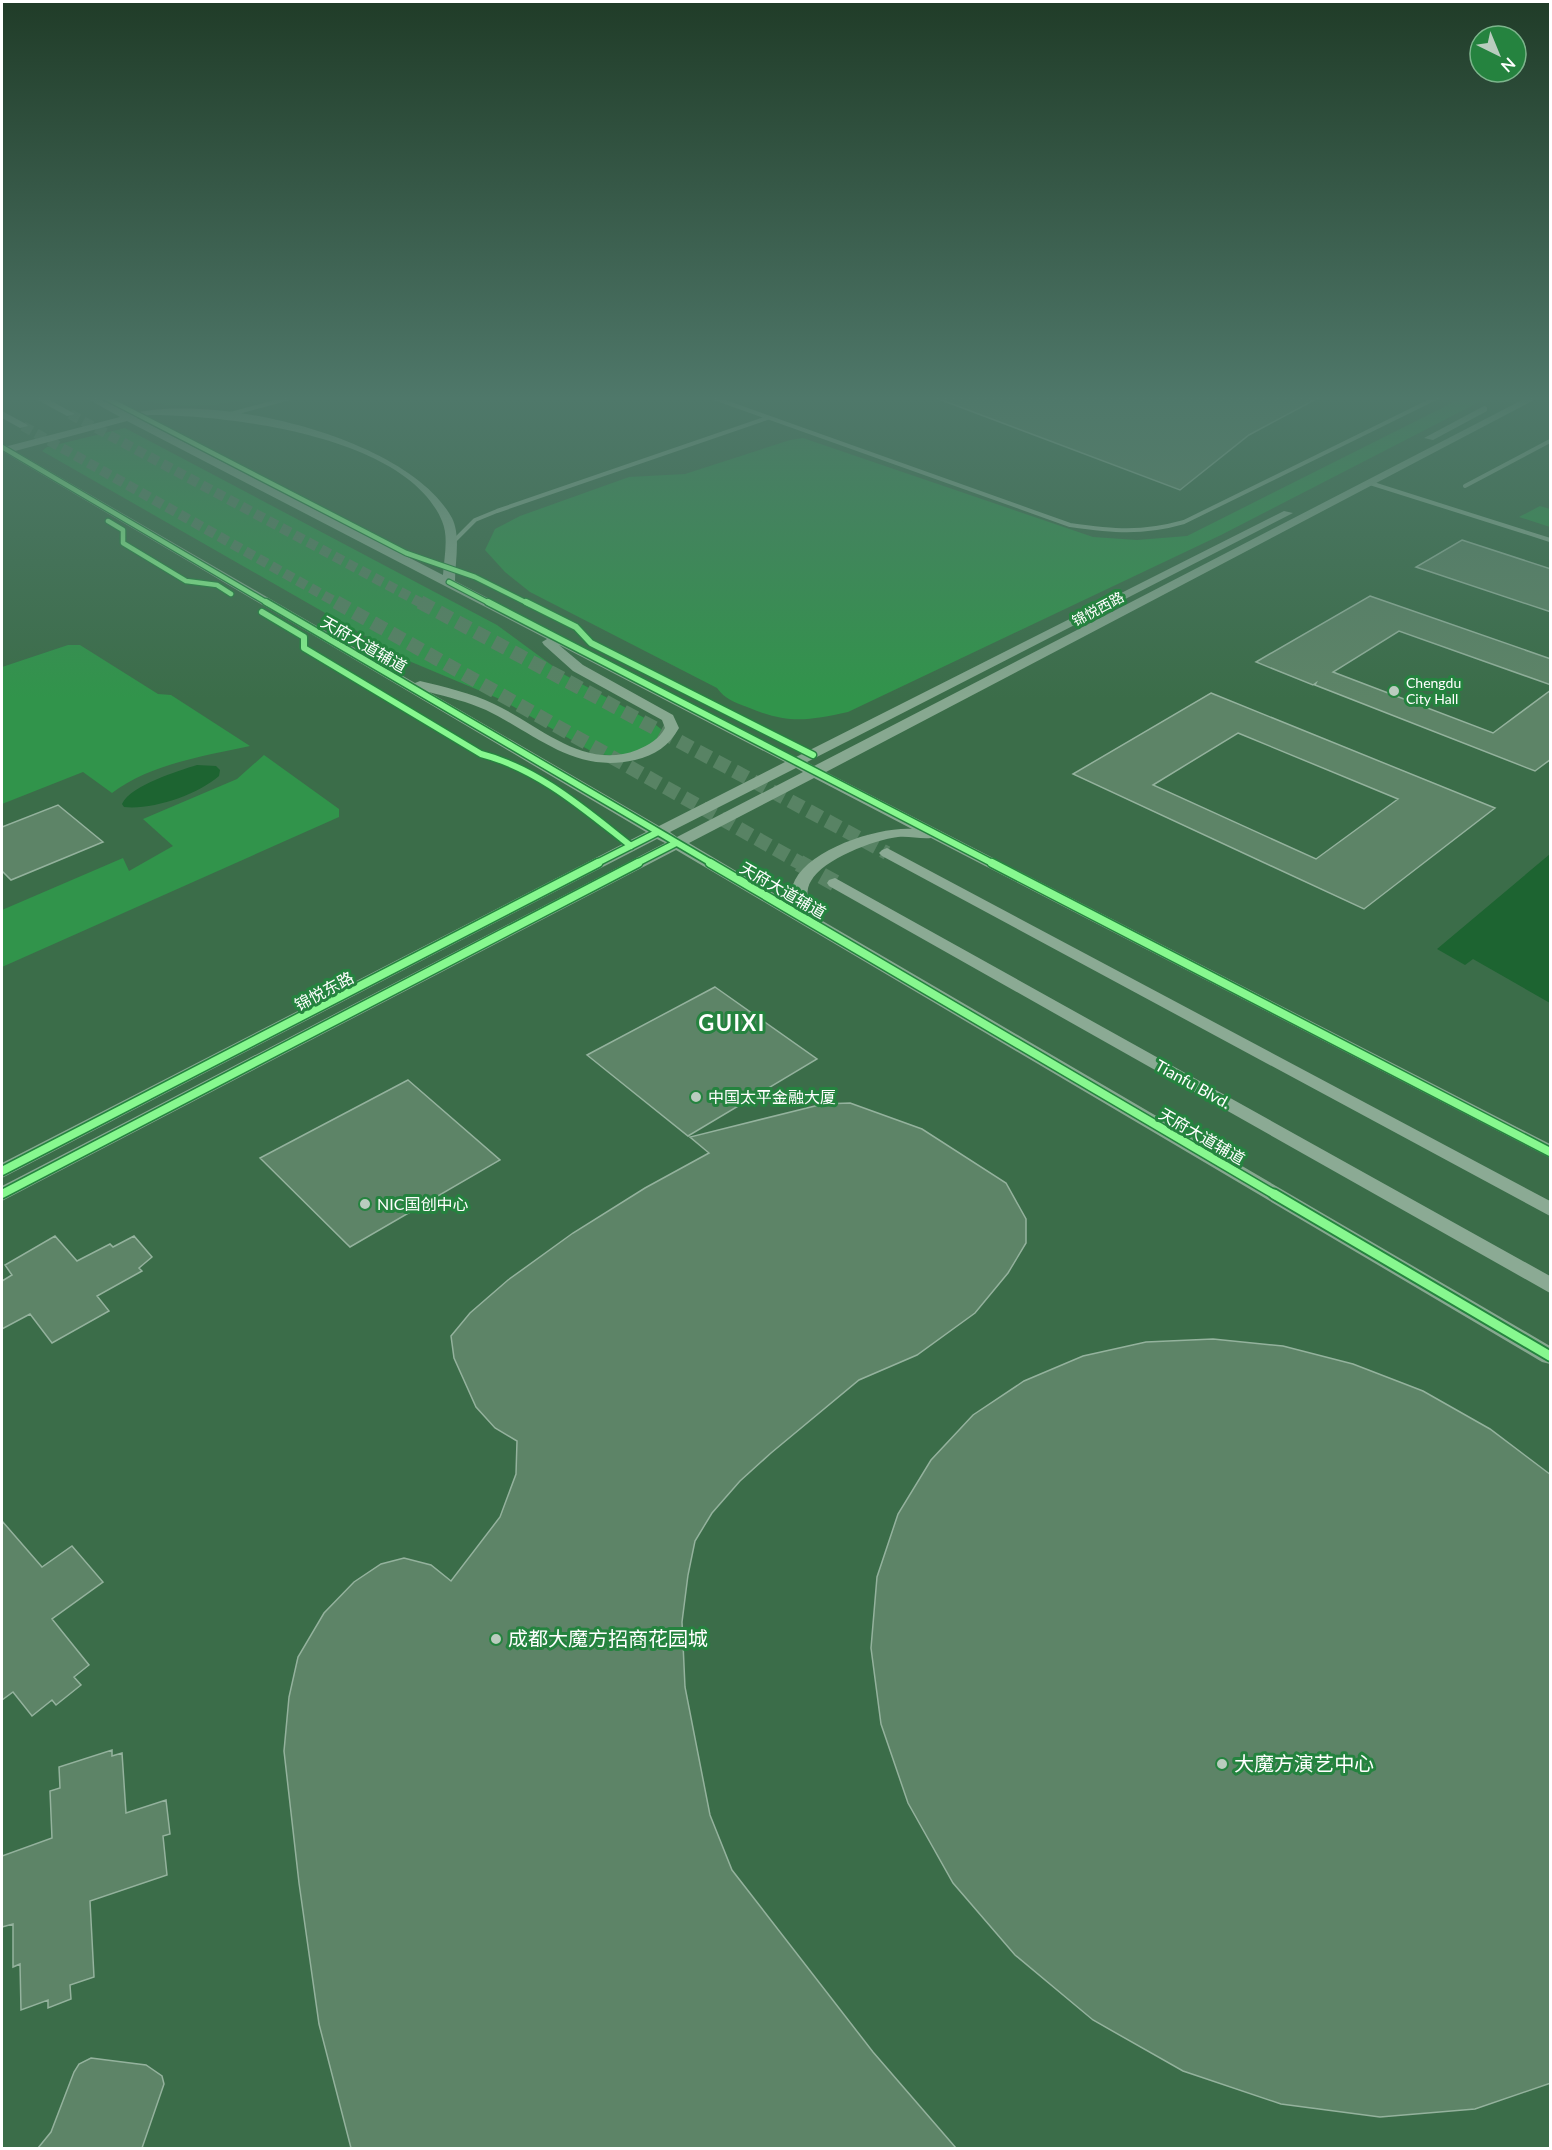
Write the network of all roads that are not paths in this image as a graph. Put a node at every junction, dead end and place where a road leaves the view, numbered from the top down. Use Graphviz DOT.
graph roads {
  1 [pos="88,498"];
  2 [pos="287,498"];
  3 [pos="435,498"];
  4 [pos="531,498"];
  5 [pos="998,498"];
  6 [pos="1232,498"];
  7 [pos="1311,498"];
  8 [pos="1341,498"];
  9 [pos="1419,498"];
  10 [pos="1551,540"];
  11 [pos="449,546"];
  12 [pos="449,582"];
  13 [pos="525,622"];
  14 [pos="390,675"];
  15 [pos="797,762"];
  16 [pos="816,772"];
  17 [pos="658,832"];
  18 [pos="937,835"];
  19 [pos="676,843"];
  20 [pos="887,853"];
  21 [pos="835,883"];
  22 [pos="801,916"];
  23 [pos="1551,1152"];
  24 [pos="2,1172"];
  25 [pos="2,1194"];
  26 [pos="1551,1209"];
  27 [pos="1551,1285"];
  28 [pos="1551,1356"];
  1 -- 14 [label="street, 天府大道辅道"];
  2 -- 12 [label="street"];
  3 -- 11 [label="street"];
  4 -- 11 [label="street"];
  5 -- 6 [label="street"];
  7 -- 15 [label="street, 锦悦西路"];
  8 -- 16 [label="street, 锦悦西路"];
  9 -- 10 [label="street"];
  11 -- 12 [label="street"];
  12 -- 13 [label="street"];
  13 -- 14 [label="street"];
  13 -- 15 [label="street"];
  14 -- 17 [label="street, 天府大道辅道"];
  15 -- 16 [label="street"];
  15 -- 17 [label="street, 锦悦西路"];
  16 -- 18 [label="street"];
  16 -- 19 [label="street, 锦悦西路"];
  17 -- 19 [label="street, 天府大道辅道"];
  17 -- 24 [label="street, 锦悦东路"];
  18 -- 22 [label="street"];
  18 -- 23 [label="street"];
  19 -- 22 [label="street, 天府大道辅道"];
  19 -- 25 [label="street, 锦悦东路"];
  20 -- 26 [label="main road"];
  21 -- 27 [label="main road, Tianfu Blvd."];
  22 -- 28 [label="street, 天府大道辅道"];
}
